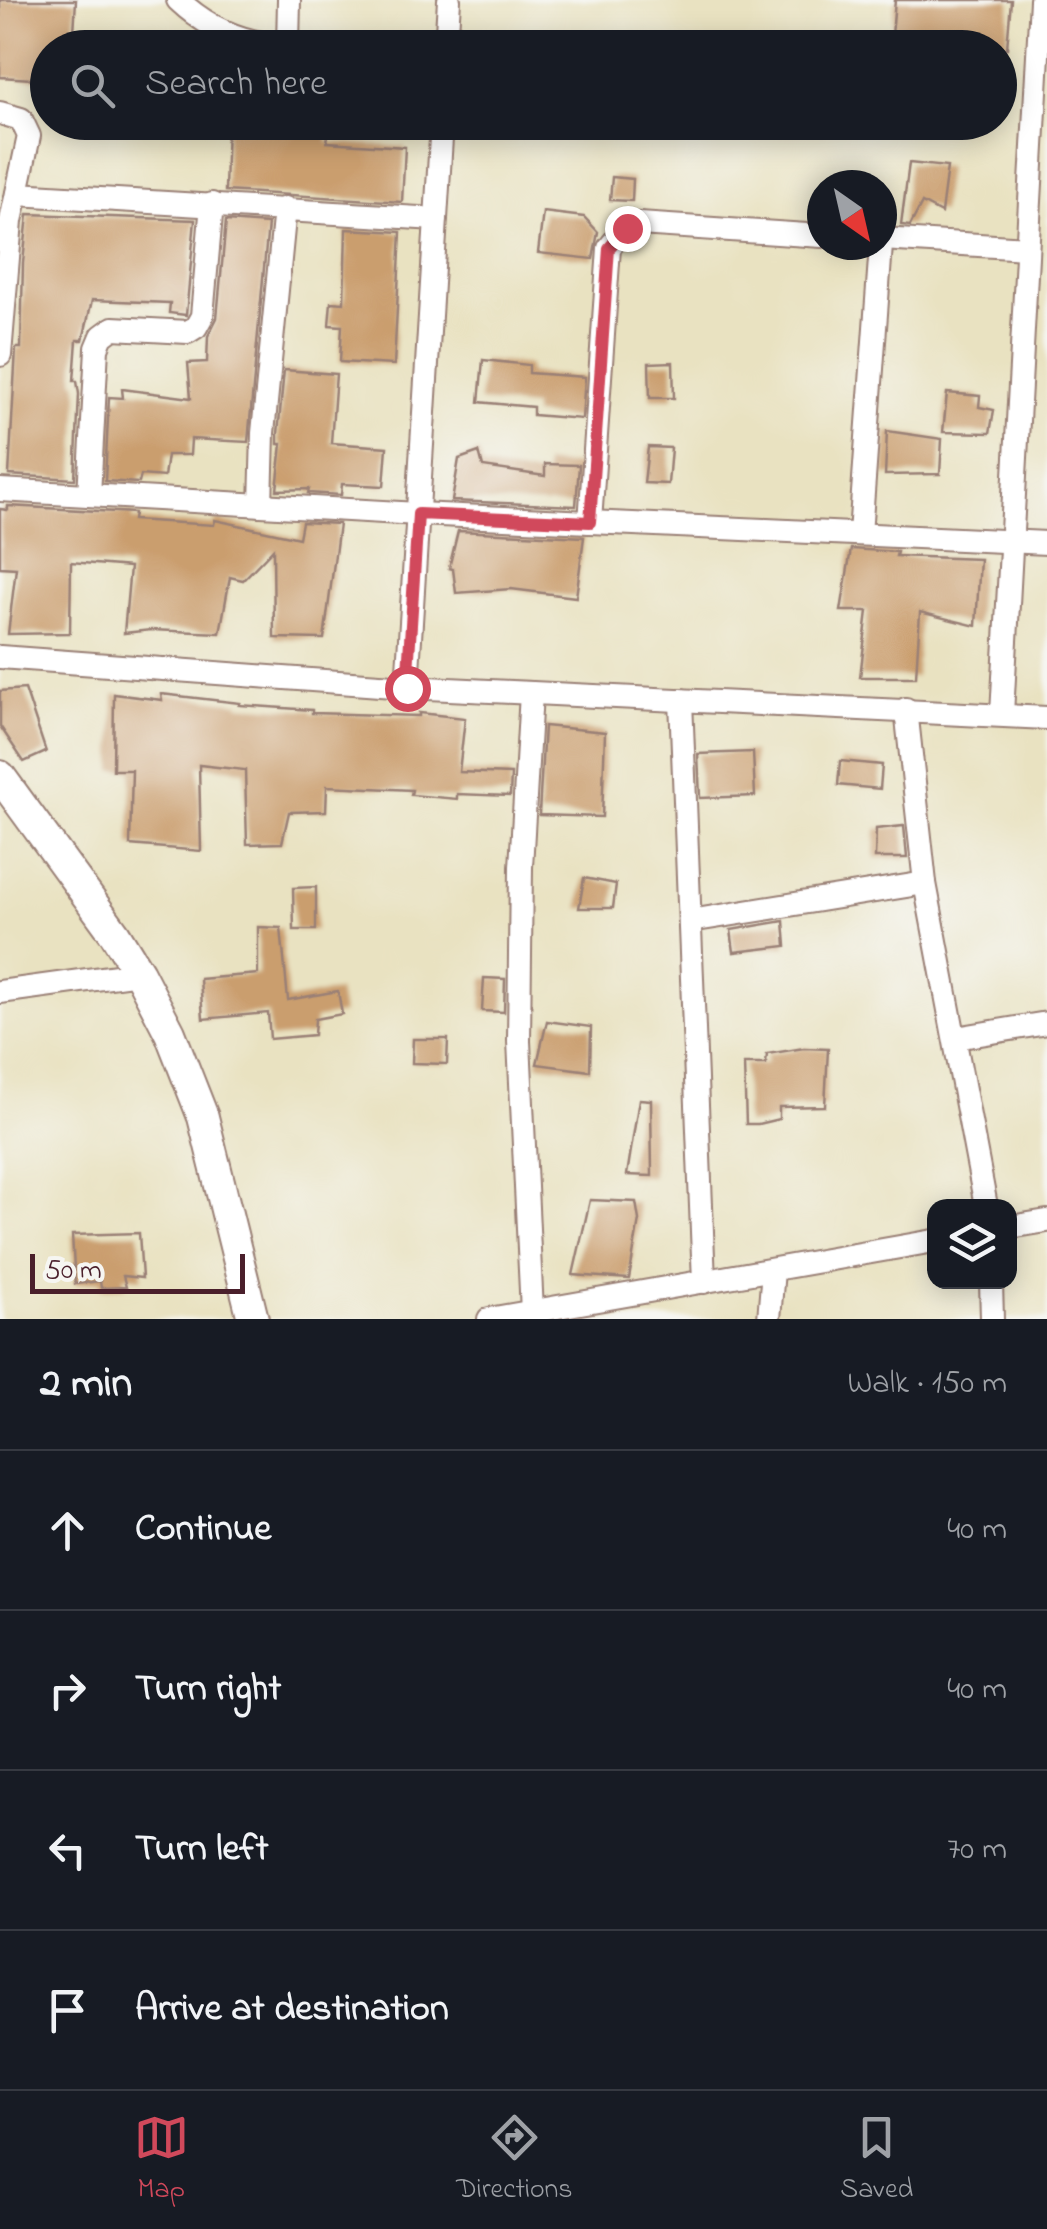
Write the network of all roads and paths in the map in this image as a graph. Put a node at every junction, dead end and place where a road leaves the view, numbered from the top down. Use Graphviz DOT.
graph roads {
  1 [pos="178,0"];
  2 [pos="289,0"];
  3 [pos="449,0"];
  4 [pos="1041,0"];
  5 [pos="216,30"];
  6 [pos="288,30"];
  7 [pos="447,30"];
  8 [pos="0,112"];
  9 [pos="441,140"];
  10 [pos="1040,161"];
  11 [pos="17,194"];
  12 [pos="212,204"];
  13 [pos="286,208"];
  14 [pos="436,219"];
  15 [pos="807,235"];
  16 [pos="897,243"];
  17 [pos="1027,248"];
  18 [pos="881,260"];
  19 [pos="0,355"];
  20 [pos="0,490"];
  21 [pos="88,495"];
  22 [pos="261,505"];
  23 [pos="418,514"];
  24 [pos="590,522"];
  25 [pos="860,534"];
  26 [pos="1011,540"];
  27 [pos="1047,542"];
  28 [pos="0,657"];
  29 [pos="407,688"];
  30 [pos="531,693"];
  31 [pos="681,700"];
  32 [pos="906,709"];
  33 [pos="1002,714"];
  34 [pos="1047,718"];
  35 [pos="0,776"];
  36 [pos="925,883"];
  37 [pos="690,921"];
  38 [pos="139,972"];
  39 [pos="0,992"];
  40 [pos="1047,1023"];
  41 [pos="956,1038"];
  42 [pos="985,1199"];
  43 [pos="1047,1221"];
  44 [pos="1017,1227"];
  45 [pos="927,1242"];
  46 [pos="773,1270"];
  47 [pos="704,1282"];
  48 [pos="991,1289"];
  49 [pos="586,1311"];
  50 [pos="532,1312"];
  51 [pos="253,1319"];
  52 [pos="489,1319"];
  53 [pos="770,1319"];
  54 [pos="992,1319"];
  1 -- 5 [label="street"];
  2 -- 6 [label="street"];
  3 -- 7 [label="street"];
  4 -- 10 [label="street"];
  8 -- 11 [label="street"];
  9 -- 14 [label="street"];
  10 -- 17 [label="street"];
  11 -- 12 [label="street"];
  11 -- 19 [label="street"];
  12 -- 13 [label="street"];
  12 -- 21 [label="street"];
  13 -- 14 [label="street"];
  13 -- 22 [label="street"];
  14 -- 23 [label="street"];
  15 -- 24 [label="street"];
  16 -- 17 [label="street"];
  17 -- 26 [label="street"];
  18 -- 25 [label="street"];
  20 -- 21 [label="street"];
  21 -- 22 [label="street"];
  22 -- 23 [label="street"];
  23 -- 24 [label="street"];
  23 -- 29 [label="street"];
  24 -- 25 [label="street"];
  25 -- 26 [label="street"];
  26 -- 27 [label="street"];
  26 -- 33 [label="street"];
  28 -- 29 [label="street"];
  29 -- 30 [label="street"];
  30 -- 31 [label="street"];
  30 -- 50 [label="street"];
  31 -- 32 [label="street"];
  31 -- 37 [label="street"];
  32 -- 33 [label="street"];
  32 -- 36 [label="street"];
  33 -- 34 [label="street"];
  35 -- 38 [label="street"];
  36 -- 37 [label="street"];
  36 -- 41 [label="street"];
  37 -- 47 [label="street"];
  38 -- 39 [label="street"];
  38 -- 51 [label="street"];
  40 -- 41 [label="street"];
  41 -- 42 [label="street"];
  43 -- 44 [label="street"];
  45 -- 46 [label="street"];
  46 -- 47 [label="street"];
  46 -- 53 [label="street"];
  47 -- 49 [label="street"];
  48 -- 54 [label="street"];
  49 -- 50 [label="street"];
  50 -- 52 [label="street"];
}
